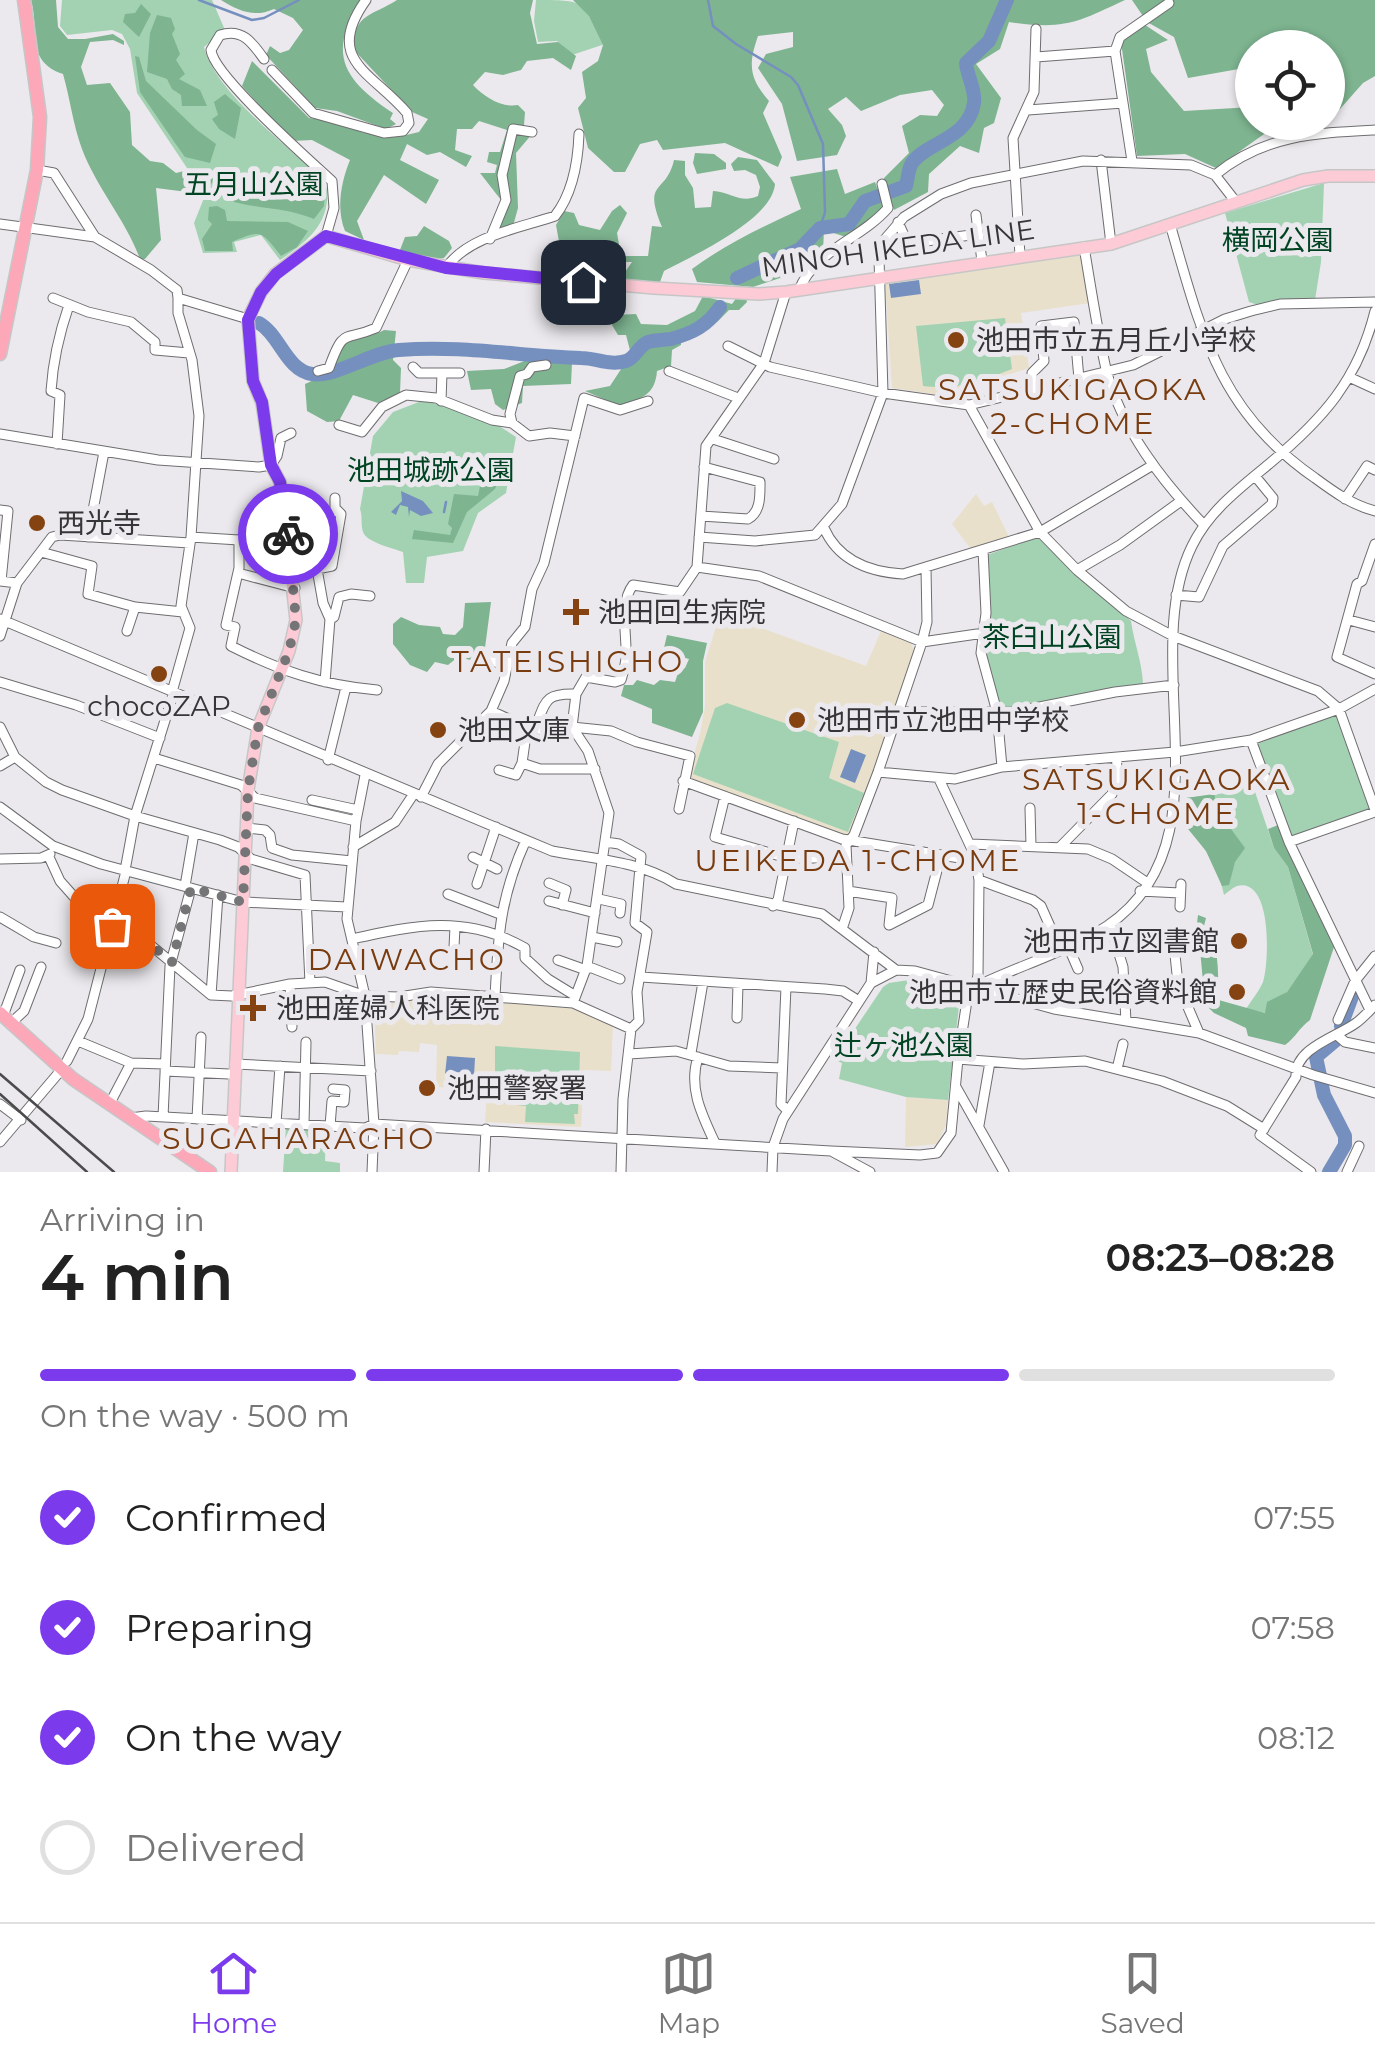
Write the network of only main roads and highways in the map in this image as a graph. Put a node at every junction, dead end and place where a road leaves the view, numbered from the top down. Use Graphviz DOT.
graph roads {
  1 [pos="24,0"];
  2 [pos="1375,176"];
  3 [pos="5,310"];
  4 [pos="0,354"];
  5 [pos="4,1018"];
  6 [pos="210,1172"];
  7 [pos="231,1172"];
  1 -- 3 [label="highway"];
  2 -- 7 [label="main road, MINOH IKEDA LINE"];
  3 -- 4 [label="highway"];
  5 -- 6 [label="highway"];
}
